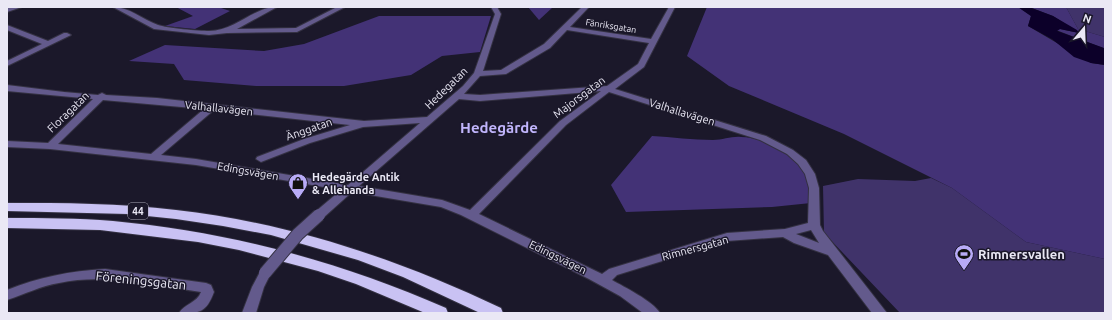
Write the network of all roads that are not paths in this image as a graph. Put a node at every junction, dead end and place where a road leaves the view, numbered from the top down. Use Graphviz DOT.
graph roads {
  1 [pos="18,7"];
  2 [pos="116,7"];
  3 [pos="274,7"];
  4 [pos="342,7"];
  5 [pos="494,7"];
  6 [pos="586,7"];
  7 [pos="672,7"];
  8 [pos="7,10"];
  9 [pos="7,27"];
  10 [pos="565,28"];
  11 [pos="227,31"];
  12 [pos="66,35"];
  13 [pos="654,42"];
  14 [pos="48,44"];
  15 [pos="7,64"];
  16 [pos="478,74"];
  17 [pos="7,88"];
  18 [pos="610,89"];
  19 [pos="102,96"];
  20 [pos="458,96"];
  21 [pos="212,107"];
  22 [pos="431,119"];
  23 [pos="364,124"];
  24 [pos="7,144"];
  25 [pos="50,146"];
  26 [pos="153,157"];
  27 [pos="261,159"];
  28 [pos="349,189"];
  29 [pos="7,207"];
  30 [pos="471,215"];
  31 [pos="7,223"];
  32 [pos="814,225"];
  33 [pos="785,234"];
  34 [pos="830,251"];
  35 [pos="603,280"];
  36 [pos="7,296"];
  37 [pos="186,313"];
  38 [pos="249,313"];
  39 [pos="440,313"];
  40 [pos="495,313"];
  41 [pos="653,313"];
  42 [pos="880,313"];
  1 -- 8 [label="street"];
  2 -- 11 [label="street"];
  3 -- 11 [label="street"];
  4 -- 11 [label="street"];
  5 -- 16 [label="street"];
  6 -- 10 [label="street, Hedegatan"];
  7 -- 13 [label="street, Majorsgatan"];
  9 -- 14 [label="street"];
  10 -- 13 [label="street, Fänriksgatan"];
  10 -- 16 [label="street, Hedegatan"];
  12 -- 14 [label="street"];
  13 -- 18 [label="street, Majorsgatan"];
  14 -- 15 [label="street"];
  16 -- 20 [label="street, Hedegatan"];
  17 -- 19 [label="street, Valhallavägen"];
  18 -- 20 [label="street, Valhallavägen"];
  18 -- 30 [label="street, Majorsgatan"];
  18 -- 32 [label="street, Valhallavägen"];
  19 -- 21 [label="street, Valhallavägen"];
  19 -- 25 [label="street, Floragatan"];
  20 -- 22 [label="street, Hedegatan"];
  21 -- 23 [label="street, Valhallavägen"];
  21 -- 26 [label="street"];
  22 -- 23 [label="street, Valhallavägen"];
  22 -- 28 [label="street, Hedegatan"];
  23 -- 27 [label="street, Änggatan"];
  24 -- 25 [label="street, Edingsvägen"];
  25 -- 26 [label="street, Edingsvägen"];
  26 -- 28 [label="street, Edingsvägen"];
  28 -- 30 [label="street, Edingsvägen"];
  28 -- 38 [label="street, Hedegatan, bridge"];
  29 -- 40 [label="highway, 44"];
  30 -- 35 [label="street, Edingsvägen"];
  31 -- 39 [label="highway, 44"];
  32 -- 33 [label="street, Rimnersgatan"];
  32 -- 34 [label="street"];
  33 -- 34 [label="street"];
  33 -- 35 [label="street, Rimnersgatan"];
  34 -- 42 [label="street"];
  35 -- 41 [label="street, Edingsvägen"];
  36 -- 37 [label="street, Föreningsgatan"];
}
